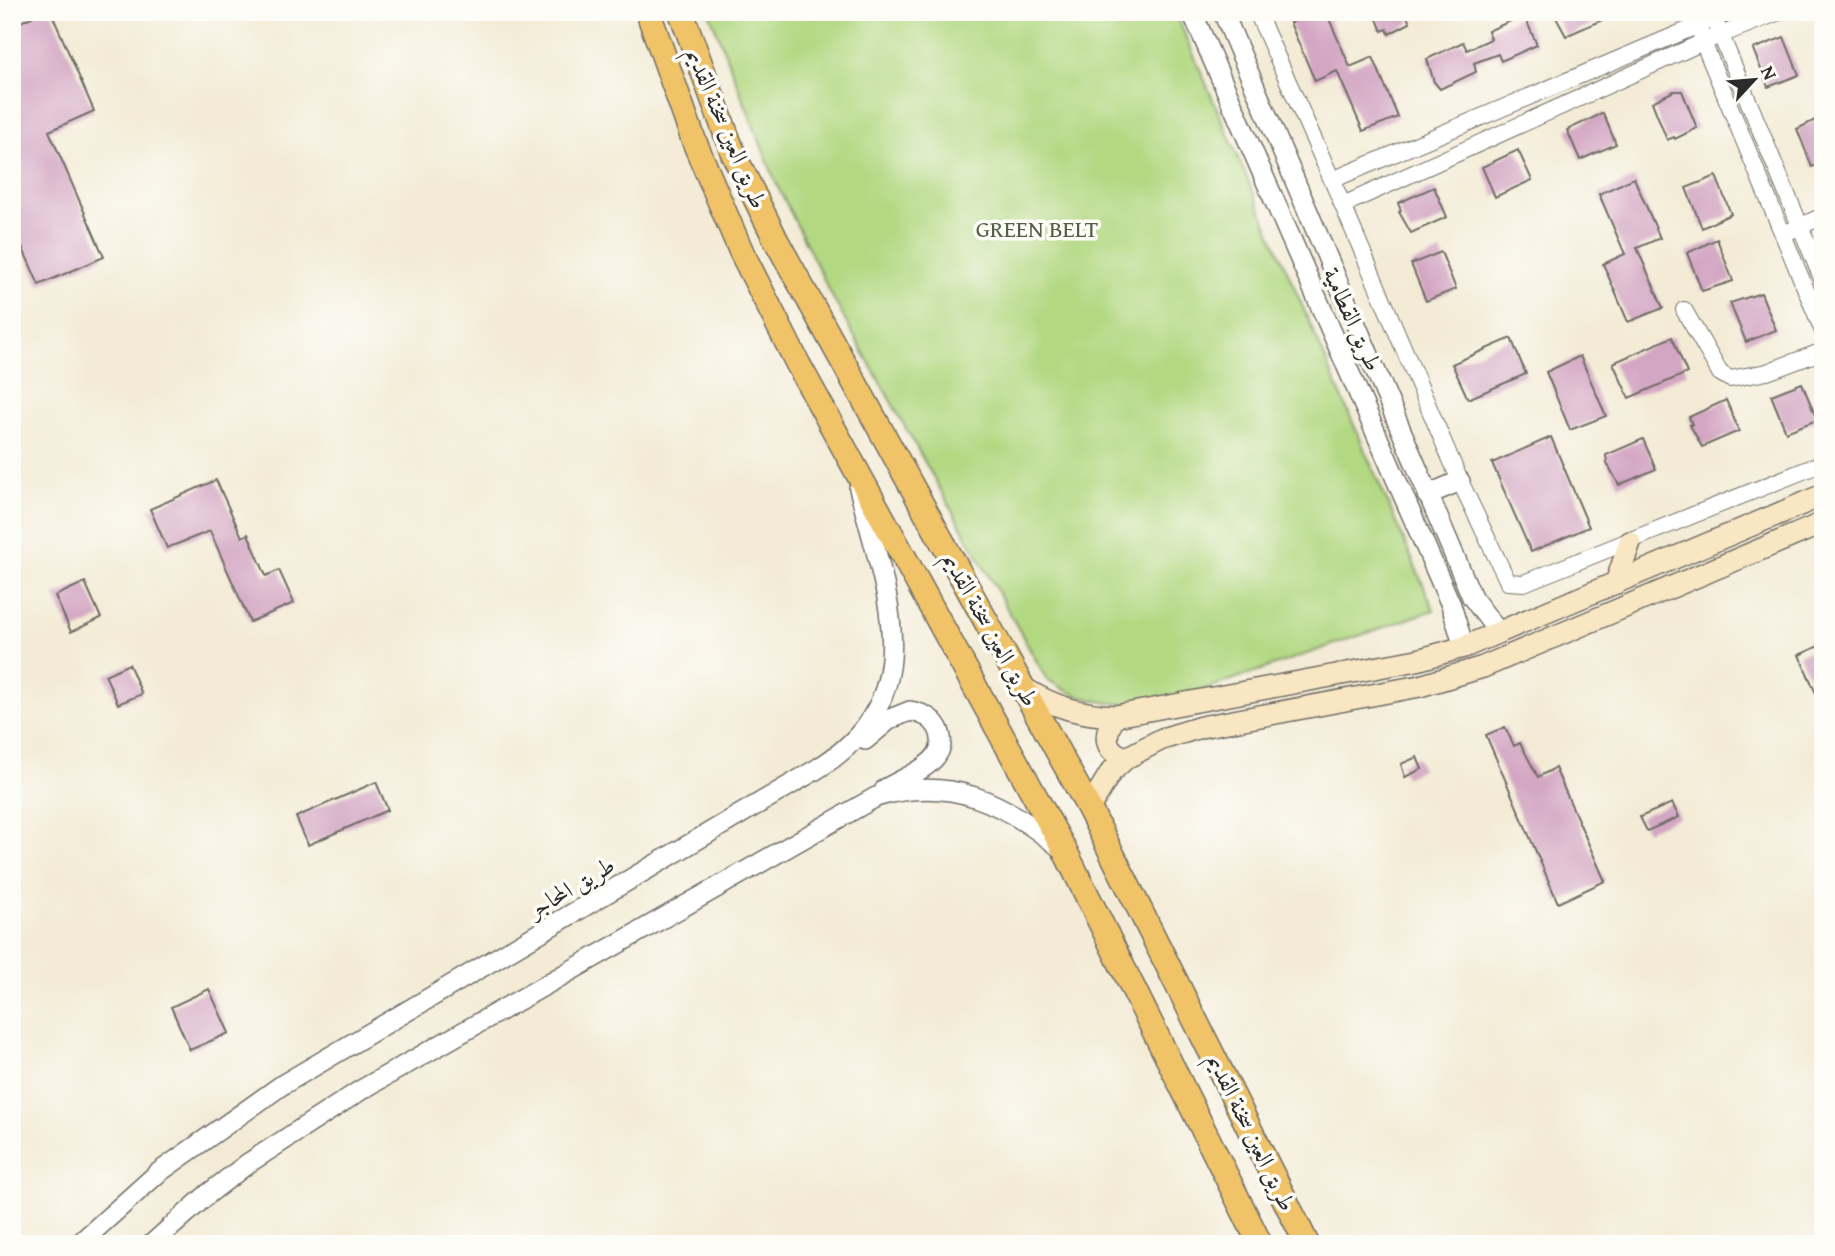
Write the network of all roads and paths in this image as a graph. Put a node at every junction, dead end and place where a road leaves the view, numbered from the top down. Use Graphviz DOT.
graph roads {
  1 [pos="648,12"];
  2 [pos="681,12"];
  3 [pos="1192,12"];
  4 [pos="1223,12"];
  5 [pos="1256,12"];
  6 [pos="1730,12"];
  7 [pos="1779,12"];
  8 [pos="1712,16"];
  9 [pos="1696,19"];
  10 [pos="1721,35"];
  11 [pos="1703,42"];
  12 [pos="1332,180"];
  13 [pos="1343,205"];
  14 [pos="1823,216"];
  15 [pos="1800,226"];
  16 [pos="1781,235"];
  17 [pos="1823,281"];
  18 [pos="1684,310"];
  19 [pos="1823,331"];
  20 [pos="1823,351"];
  21 [pos="1823,463"];
  22 [pos="854,466"];
  23 [pos="1460,481"];
  24 [pos="1427,495"];
  25 [pos="1823,495"];
  26 [pos="1823,523"];
  27 [pos="1630,542"];
  28 [pos="1616,583"];
  29 [pos="1499,633"];
  30 [pos="1464,647"];
  31 [pos="1025,689"];
  32 [pos="1116,716"];
  33 [pos="838,756"];
  34 [pos="1126,758"];
  35 [pos="860,804"];
  36 [pos="1089,808"];
  37 [pos="1065,851"];
  38 [pos="79,1244"];
  39 [pos="152,1244"];
  40 [pos="1260,1244"];
  41 [pos="1307,1244"];
  1 -- 22 [label="main road, طريق العين سخنة القديم"];
  2 -- 31 [label="main road, طريق العين سخنة القديم"];
  3 -- 30 [label="street, طريق القطامية"];
  4 -- 24 [label="street, طريق القطامية"];
  5 -- 12 [label="street"];
  6 -- 8 [label="street"];
  7 -- 10 [label="street"];
  8 -- 9 [label="street"];
  8 -- 10 [label="street"];
  9 -- 11 [label="street"];
  9 -- 12 [label="street"];
  10 -- 11 [label="street"];
  10 -- 15 [label="street"];
  11 -- 13 [label="street"];
  11 -- 16 [label="street"];
  12 -- 13 [label="street"];
  13 -- 23 [label="street"];
  14 -- 15 [label="street"];
  15 -- 16 [label="street"];
  15 -- 17 [label="street"];
  16 -- 19 [label="street"];
  18 -- 20 [label="street"];
  21 -- 27 [label="street"];
  22 -- 33 [label="street, طريق المحاجر"];
  22 -- 37 [label="main road, طريق العين سخنة القديم"];
  23 -- 24 [label="street"];
  23 -- 27 [label="street"];
  24 -- 29 [label="street, طريق القطامية"];
  25 -- 28 [label="main road"];
  26 -- 34 [label="main road"];
  27 -- 28 [label="main road"];
  28 -- 29 [label="main road"];
  29 -- 30 [label="main road"];
  30 -- 32 [label="main road"];
  31 -- 32 [label="main road"];
  31 -- 36 [label="main road, طريق العين سخنة القديم"];
  32 -- 34 [label="main road"];
  33 -- 35 [label="street"];
  33 -- 38 [label="street, طريق المحاجر"];
  34 -- 36 [label="main road"];
  35 -- 37 [label="street"];
  35 -- 39 [label="street"];
  36 -- 41 [label="main road, طريق العين سخنة القديم"];
  37 -- 40 [label="main road, طريق العين سخنة القديم"];
}
